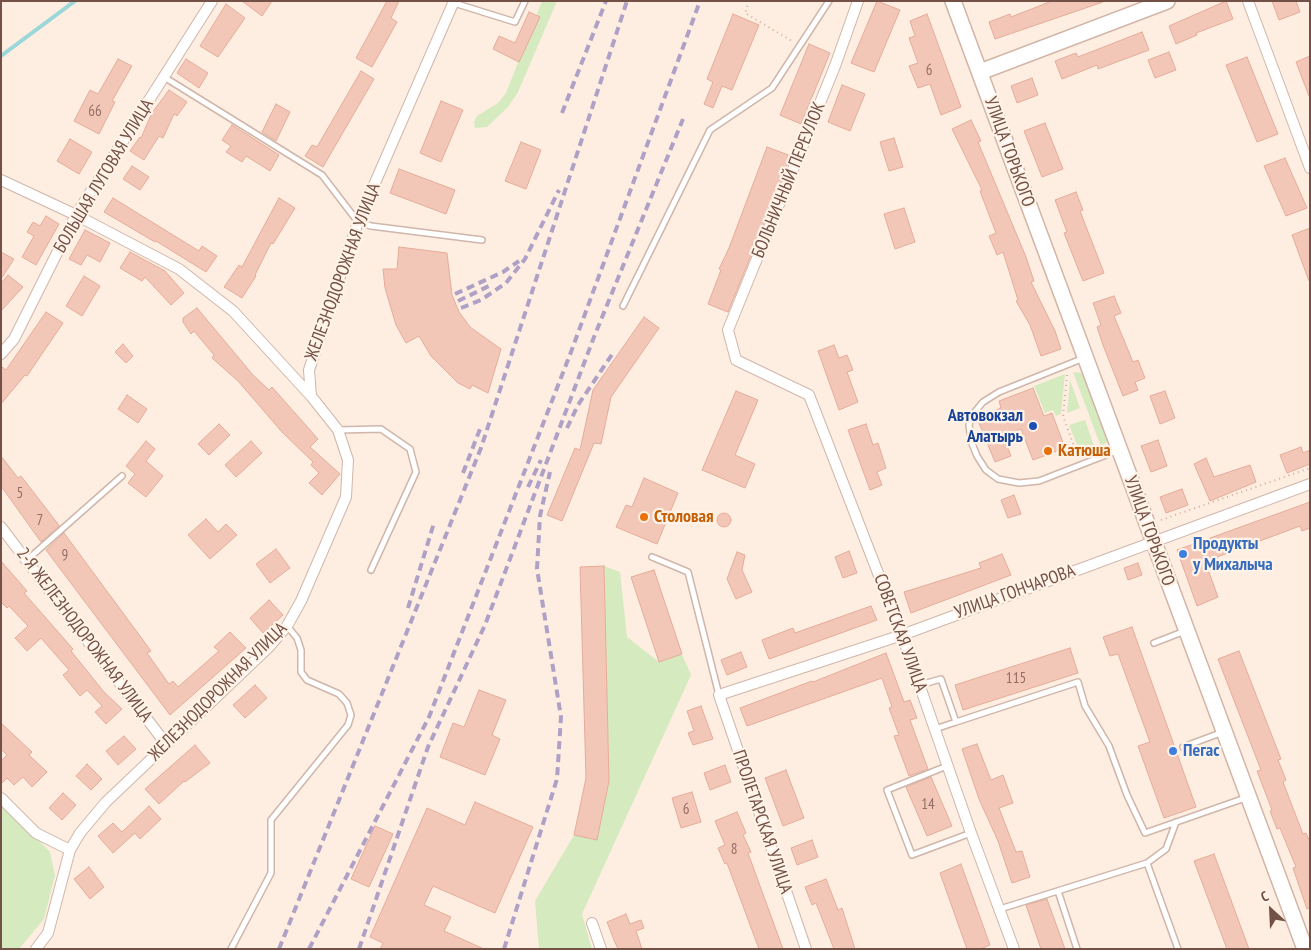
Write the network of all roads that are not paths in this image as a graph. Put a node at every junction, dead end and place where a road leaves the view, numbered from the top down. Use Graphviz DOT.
graph roads {
  1 [pos="212,1"];
  2 [pos="525,1"];
  3 [pos="829,1"];
  4 [pos="858,1"];
  5 [pos="953,1"];
  6 [pos="1167,1"];
  7 [pos="1248,1"];
  8 [pos="454,2"];
  9 [pos="980,72"];
  10 [pos="164,77"];
  11 [pos="1310,168"];
  12 [pos="1,180"];
  13 [pos="76,216"];
  14 [pos="358,222"];
  15 [pos="482,240"];
  16 [pos="623,306"];
  17 [pos="1,354"];
  18 [pos="1084,358"];
  19 [pos="736,360"];
  20 [pos="311,396"];
  21 [pos="338,430"];
  22 [pos="1119,450"];
  23 [pos="122,476"];
  24 [pos="1310,484"];
  25 [pos="1,527"];
  26 [pos="1152,541"];
  27 [pos="652,556"];
  28 [pos="27,560"];
  29 [pos="371,570"];
  30 [pos="287,626"];
  31 [pos="1186,631"];
  32 [pos="902,635"];
  33 [pos="1154,643"];
  34 [pos="919,686"];
  35 [pos="719,695"];
  36 [pos="956,722"];
  37 [pos="934,730"];
  38 [pos="1224,732"];
  39 [pos="166,744"];
  40 [pos="1183,747"];
  41 [pos="947,766"];
  42 [pos="1248,797"];
  43 [pos="1,798"];
  44 [pos="1176,822"];
  45 [pos="971,833"];
  46 [pos="70,850"];
  47 [pos="1146,863"];
  48 [pos="1058,891"];
  49 [pos="999,910"];
  50 [pos="592,923"];
  51 [pos="38,948"];
  52 [pos="231,949"];
  53 [pos="601,949"];
  54 [pos="806,949"];
  55 [pos="1014,949"];
  56 [pos="1077,949"];
  57 [pos="1178,949"];
  58 [pos="1305,949"];
  1 -- 10 [label="street, БОЛЬШАЯ ЛУГОВАЯ УЛИЦА"];
  2 -- 8 [label="lane"];
  3 -- 16 [label="lane"];
  4 -- 19 [label="street, БОЛЬНИЧНЫЙ ПЕРЕУЛОК"];
  5 -- 9 [label="street, УЛИЦА ГОРЬКОГО"];
  6 -- 9 [label="street"];
  7 -- 11 [label="street"];
  8 -- 14 [label="street, ЖЕЛЕЗНОДОРОЖНАЯ УЛИЦА"];
  9 -- 18 [label="street, УЛИЦА ГОРЬКОГО"];
  10 -- 13 [label="street, БОЛЬШАЯ ЛУГОВАЯ УЛИЦА"];
  10 -- 14 [label="lane"];
  12 -- 13 [label="street"];
  13 -- 17 [label="street, БОЛЬШАЯ ЛУГОВАЯ УЛИЦА"];
  13 -- 20 [label="street"];
  14 -- 15 [label="lane"];
  14 -- 20 [label="street, ЖЕЛЕЗНОДОРОЖНАЯ УЛИЦА"];
  18 -- 22 [label="street, УЛИЦА ГОРЬКОГО"];
  18 -- 22 [label="lane"];
  19 -- 32 [label="street, СОВЕТСКАЯ УЛИЦА"];
  20 -- 21 [label="street, ЖЕЛЕЗНОДОРОЖНАЯ УЛИЦА"];
  21 -- 29 [label="lane"];
  21 -- 30 [label="street, ЖЕЛЕЗНОДОРОЖНАЯ УЛИЦА"];
  22 -- 26 [label="street, УЛИЦА ГОРЬКОГО"];
  23 -- 28 [label="lane"];
  24 -- 26 [label="street, УЛИЦА ГОНЧАРОВА"];
  25 -- 28 [label="street, 2-Я ЖЕЛЕЗНОДОРОЖНАЯ УЛИЦА"];
  26 -- 31 [label="street, УЛИЦА ГОРЬКОГО"];
  26 -- 32 [label="street, УЛИЦА ГОНЧАРОВА"];
  27 -- 35 [label="lane"];
  28 -- 39 [label="street, 2-Я ЖЕЛЕЗНОДОРОЖНАЯ УЛИЦА"];
  30 -- 39 [label="street, ЖЕЛЕЗНОДОРОЖНАЯ УЛИЦА"];
  30 -- 52 [label="lane"];
  31 -- 33 [label="lane"];
  31 -- 38 [label="street, УЛИЦА ГОРЬКОГО"];
  32 -- 34 [label="street, СОВЕТСКАЯ УЛИЦА"];
  32 -- 35 [label="street, УЛИЦА ГОНЧАРОВА"];
  34 -- 36 [label="lane"];
  34 -- 37 [label="street, СОВЕТСКАЯ УЛИЦА"];
  35 -- 54 [label="street, ПРОЛЕТАРСКАЯ УЛИЦА"];
  36 -- 37 [label="lane"];
  36 -- 44 [label="lane"];
  37 -- 41 [label="street, СОВЕТСКАЯ УЛИЦА"];
  38 -- 40 [label="lane"];
  38 -- 42 [label="street, УЛИЦА ГОРЬКОГО"];
  39 -- 46 [label="street, ЖЕЛЕЗНОДОРОЖНАЯ УЛИЦА"];
  41 -- 45 [label="street, СОВЕТСКАЯ УЛИЦА"];
  41 -- 45 [label="lane"];
  42 -- 44 [label="lane"];
  42 -- 58 [label="street, УЛИЦА ГОРЬКОГО"];
  43 -- 46 [label="street"];
  44 -- 47 [label="lane"];
  45 -- 49 [label="street, СОВЕТСКАЯ УЛИЦА"];
  46 -- 51 [label="street, ЖЕЛЕЗНОДОРОЖНАЯ УЛИЦА"];
  47 -- 48 [label="lane"];
  47 -- 57 [label="lane"];
  48 -- 49 [label="lane"];
  48 -- 56 [label="lane"];
  49 -- 55 [label="street, СОВЕТСКАЯ УЛИЦА"];
  50 -- 53 [label="street"];
}
